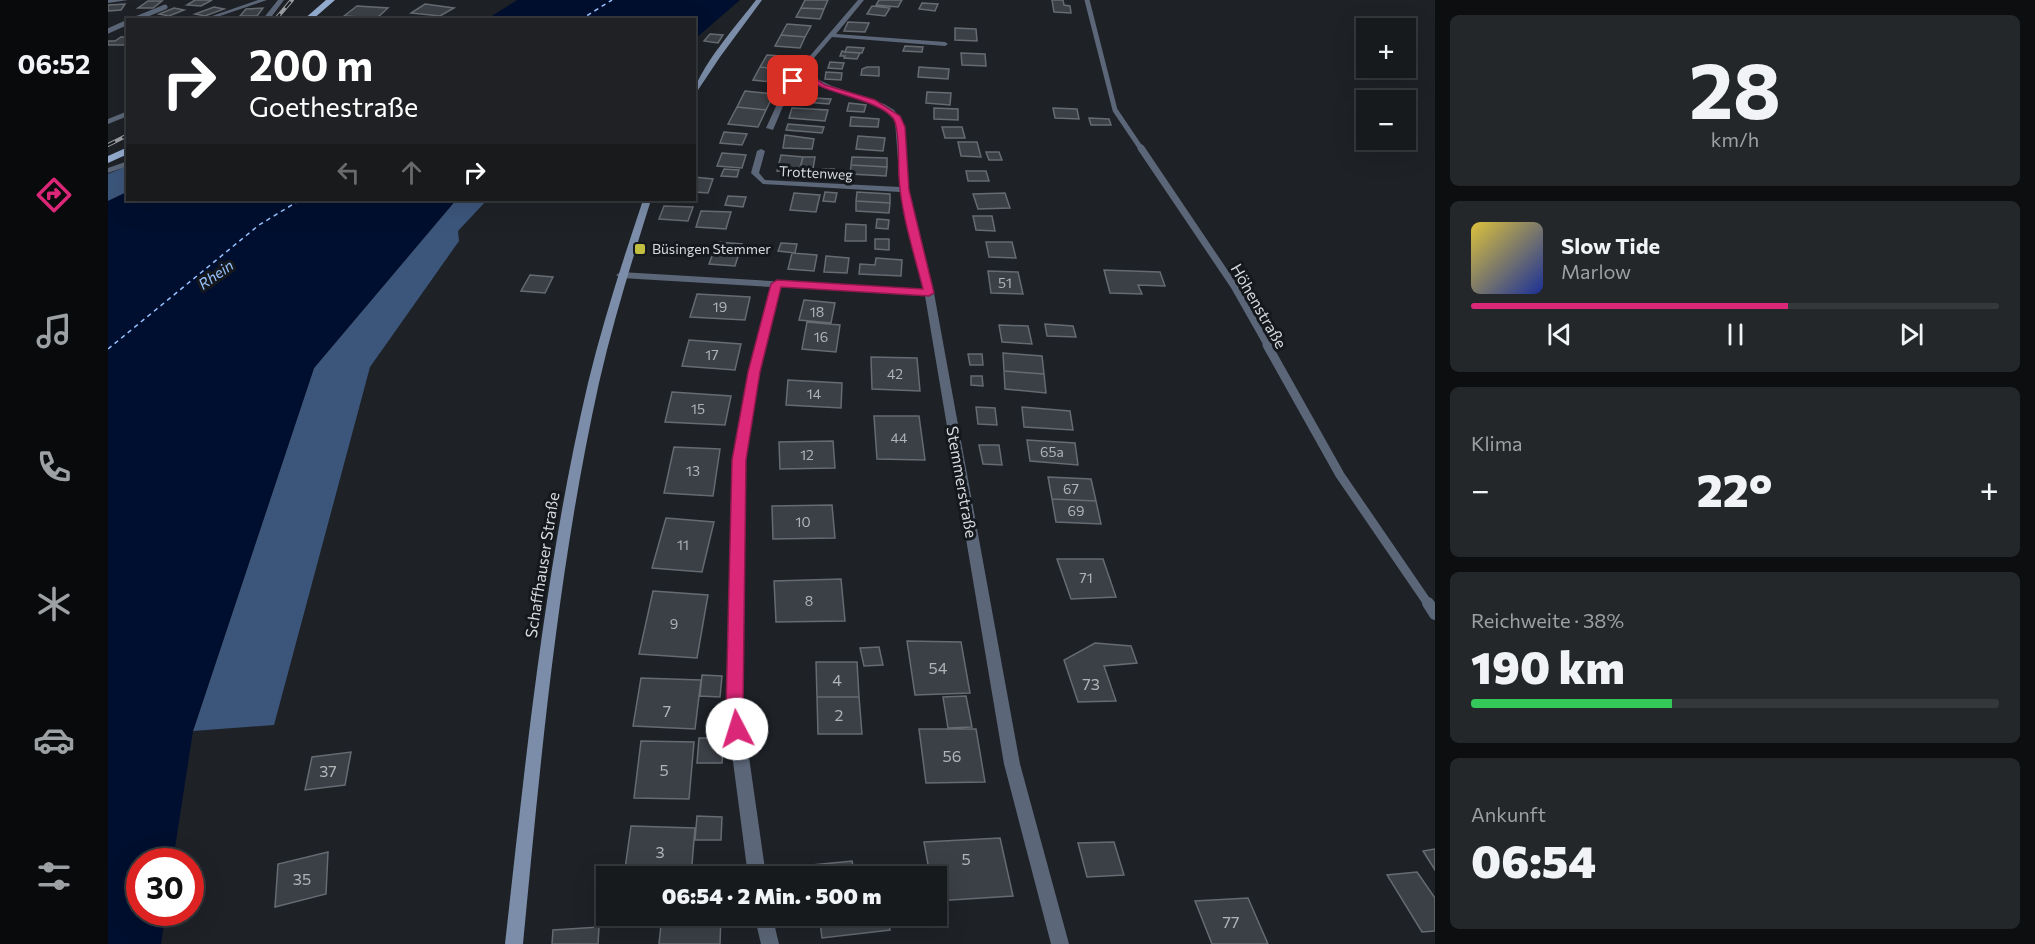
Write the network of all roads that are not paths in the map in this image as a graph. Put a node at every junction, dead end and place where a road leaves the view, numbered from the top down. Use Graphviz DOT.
graph roads {
  1 [pos="125,0"];
  2 [pos="264,0"];
  3 [pos="281,0"];
  4 [pos="331,0"];
  5 [pos="759,0"];
  6 [pos="861,0"];
  7 [pos="1087,0"];
  8 [pos="108,2"];
  9 [pos="165,7"];
  10 [pos="215,16"];
  11 [pos="139,18"];
  12 [pos="267,18"];
  13 [pos="309,18"];
  14 [pos="126,23"];
  15 [pos="108,31"];
  16 [pos="830,35"];
  17 [pos="945,44"];
  18 [pos="806,76"];
  19 [pos="696,91"];
  20 [pos="126,114"];
  21 [pos="108,122"];
  22 [pos="770,128"];
  23 [pos="126,151"];
  24 [pos="761,151"];
  25 [pos="108,160"];
  26 [pos="126,164"];
  27 [pos="108,171"];
  28 [pos="904,190"];
  29 [pos="647,201"];
  30 [pos="621,275"];
  31 [pos="777,284"];
  32 [pos="929,293"];
  33 [pos="1435,614"];
  34 [pos="757,866"];
  35 [pos="766,926"];
  36 [pos="514,944"];
  37 [pos="770,944"];
  38 [pos="1060,944"];
  1 -- 8 [label="street"];
  2 -- 10 [label="street"];
  3 -- 12 [label="street"];
  4 -- 13 [label="main road"];
  5 -- 19 [label="main road"];
  6 -- 16 [label="street"];
  7 -- 33 [label="lane, Höhenstraße"];
  9 -- 11 [label="lane"];
  14 -- 15 [label="lane"];
  16 -- 17 [label="street"];
  16 -- 18 [label="street"];
  18 -- 22 [label="street"];
  18 -- 28 [label="street, Stemmerstraße"];
  20 -- 21 [label="street"];
  23 -- 25 [label="main road"];
  24 -- 28 [label="street, Trottenweg"];
  26 -- 27 [label="street"];
  28 -- 32 [label="street, Stemmerstraße"];
  29 -- 30 [label="main road, Schaffhauser Straße"];
  30 -- 31 [label="street"];
  30 -- 36 [label="main road, Schaffhauser Straße"];
  31 -- 32 [label="street"];
  31 -- 34 [label="street"];
  32 -- 38 [label="street, Stemmerstraße"];
  35 -- 37 [label="street"];
}
